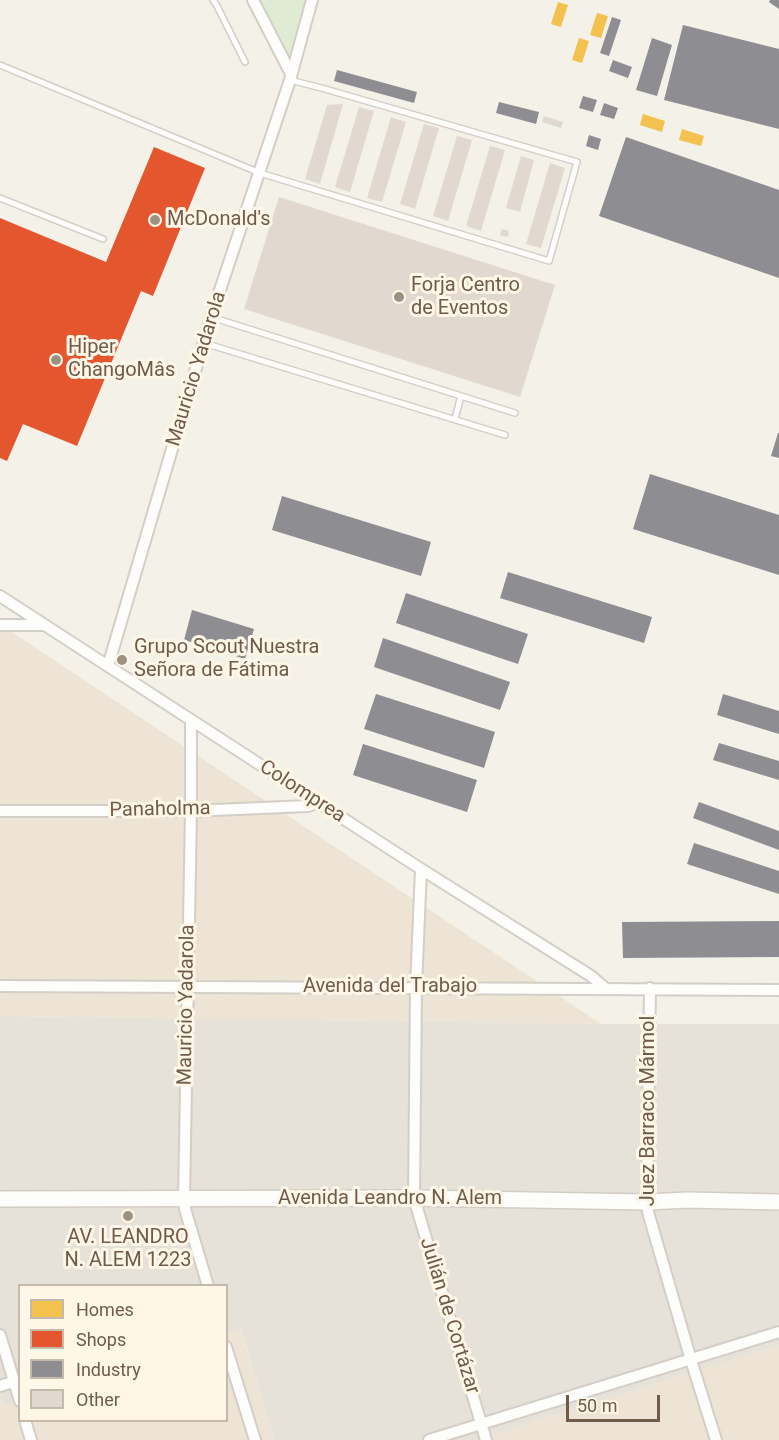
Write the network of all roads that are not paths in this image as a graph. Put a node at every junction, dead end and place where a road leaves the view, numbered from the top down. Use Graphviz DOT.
graph roads {
  1 [pos="213,0"];
  2 [pos="254,0"];
  3 [pos="312,0"];
  4 [pos="245,62"];
  5 [pos="0,65"];
  6 [pos="290,77"];
  7 [pos="260,173"];
  8 [pos="0,198"];
  9 [pos="104,239"];
  10 [pos="211,317"];
  11 [pos="204,342"];
  12 [pos="461,396"];
  13 [pos="515,413"];
  14 [pos="455,419"];
  15 [pos="505,435"];
  16 [pos="0,596"];
  17 [pos="0,625"];
  18 [pos="46,626"];
  19 [pos="108,666"];
  20 [pos="191,720"];
  21 [pos="319,802"];
  22 [pos="0,811"];
  23 [pos="191,811"];
  24 [pos="421,869"];
  25 [pos="0,986"];
  26 [pos="188,987"];
  27 [pos="416,987"];
  28 [pos="604,988"];
  29 [pos="650,988"];
  30 [pos="779,990"];
  31 [pos="184,1198"];
  32 [pos="414,1198"];
  33 [pos="0,1199"];
  34 [pos="647,1202"];
  35 [pos="779,1202"];
  36 [pos="207,1284"];
  37 [pos="779,1332"];
  38 [pos="0,1335"];
  39 [pos="228,1353"];
  40 [pos="691,1360"];
  41 [pos="17,1381"];
  42 [pos="0,1386"];
  43 [pos="26,1422"];
  44 [pos="481,1424"];
  45 [pos="31,1440"];
  46 [pos="255,1440"];
  47 [pos="429,1440"];
  48 [pos="486,1440"];
  49 [pos="716,1440"];
  1 -- 4 [label="lane"];
  2 -- 6 [label="street"];
  3 -- 6 [label="street, Mauricio Yadarola"];
  5 -- 7 [label="lane"];
  6 -- 7 [label="street, Mauricio Yadarola"];
  6 -- 7 [label="lane"];
  7 -- 10 [label="street, Mauricio Yadarola"];
  8 -- 9 [label="lane"];
  10 -- 11 [label="street, Mauricio Yadarola"];
  10 -- 12 [label="lane"];
  11 -- 14 [label="lane"];
  11 -- 19 [label="street, Mauricio Yadarola"];
  12 -- 13 [label="lane"];
  12 -- 14 [label="lane"];
  14 -- 15 [label="lane"];
  16 -- 18 [label="street, Colomprea"];
  17 -- 18 [label="street"];
  18 -- 19 [label="street, Colomprea"];
  19 -- 20 [label="street, Colomprea"];
  20 -- 21 [label="street, Colomprea"];
  20 -- 23 [label="street, Mauricio Yadarola"];
  21 -- 23 [label="street, Panaholma"];
  21 -- 24 [label="street, Colomprea"];
  22 -- 23 [label="street, Panaholma"];
  23 -- 26 [label="street, Mauricio Yadarola"];
  24 -- 27 [label="street, Julián de Cortázar"];
  24 -- 28 [label="street, Colomprea"];
  25 -- 26 [label="street, Avenida del Trabajo"];
  26 -- 27 [label="street, Avenida del Trabajo"];
  26 -- 31 [label="street, Mauricio Yadarola"];
  27 -- 28 [label="street, Avenida del Trabajo"];
  27 -- 32 [label="street, Julián de Cortázar"];
  28 -- 29 [label="street, Avenida del Trabajo"];
  29 -- 30 [label="street, Avenida del Trabajo"];
  29 -- 34 [label="street, Juez Barraco Mármol"];
  31 -- 32 [label="main road, Avenida Leandro N. Alem"];
  31 -- 33 [label="main road, Avenida Leandro N. Alem"];
  31 -- 36 [label="street, Mauricio Yadarola"];
  32 -- 34 [label="main road, Avenida Leandro N. Alem"];
  32 -- 44 [label="street, Julián de Cortázar"];
  34 -- 35 [label="main road, Avenida Leandro N. Alem"];
  34 -- 40 [label="street, Juez Barraco Mármol"];
  37 -- 40 [label="street"];
  38 -- 41 [label="street"];
  39 -- 46 [label="street"];
  40 -- 44 [label="street"];
  40 -- 49 [label="street, Juez Barraco Mármol"];
  41 -- 42 [label="street"];
  43 -- 45 [label="street"];
  44 -- 47 [label="street"];
  44 -- 48 [label="street, Julián de Cortázar"];
}
